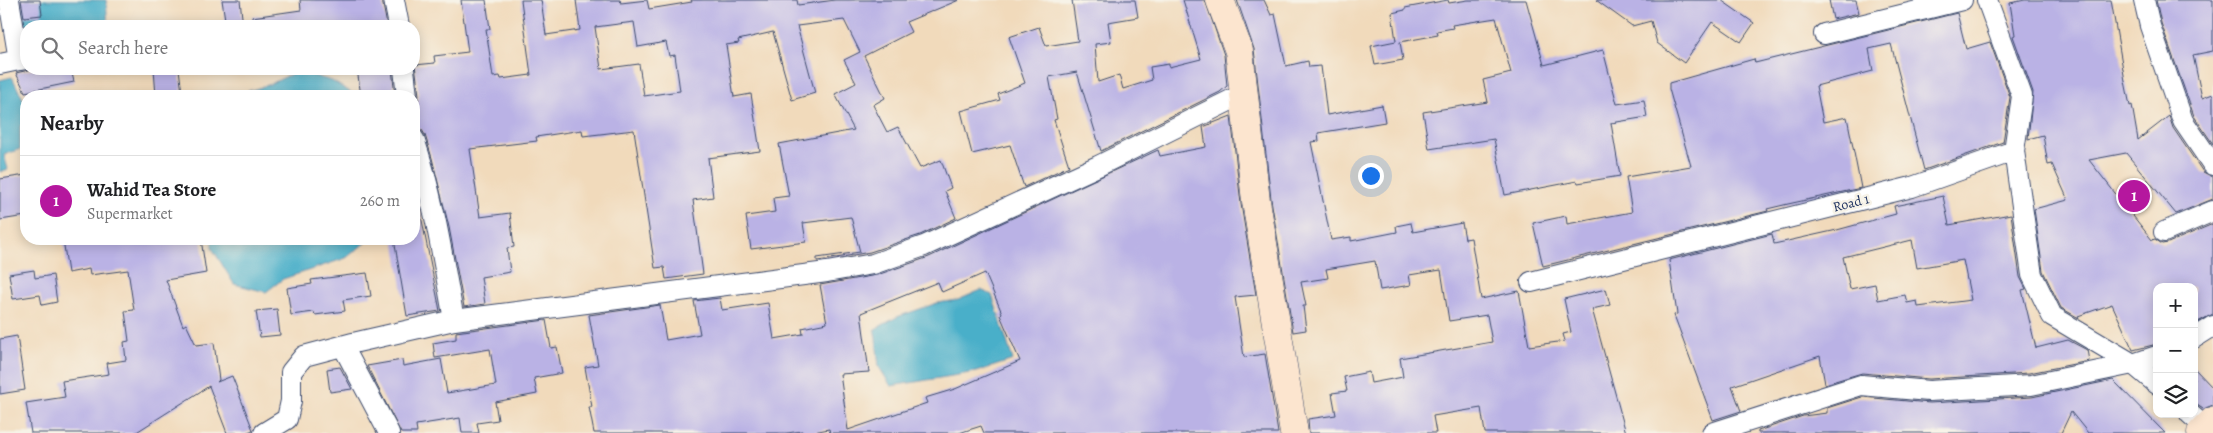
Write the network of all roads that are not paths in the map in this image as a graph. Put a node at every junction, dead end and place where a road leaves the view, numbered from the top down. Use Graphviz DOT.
graph roads {
  1 [pos="9,0"];
  2 [pos="394,0"];
  3 [pos="1220,0"];
  4 [pos="1962,0"];
  5 [pos="1987,0"];
  6 [pos="2144,0"];
  7 [pos="398,20"];
  8 [pos="1824,34"];
  9 [pos="15,61"];
  10 [pos="405,75"];
  11 [pos="406,90"];
  12 [pos="1243,94"];
  13 [pos="2014,151"];
  14 [pos="420,158"];
  15 [pos="2213,165"];
  16 [pos="2213,211"];
  17 [pos="2164,232"];
  18 [pos="1531,282"];
  19 [pos="454,320"];
  20 [pos="2213,326"];
  21 [pos="2198,335"];
  22 [pos="346,346"];
  23 [pos="2153,357"];
  24 [pos="2133,364"];
  25 [pos="2153,381"];
  26 [pos="264,433"];
  27 [pos="389,433"];
  28 [pos="1294,433"];
  29 [pos="1712,433"];
  1 -- 9 [label="street"];
  2 -- 7 [label="street"];
  3 -- 12 [label="street"];
  4 -- 8 [label="street"];
  5 -- 13 [label="street"];
  6 -- 15 [label="street"];
  10 -- 11 [label="street"];
  12 -- 19 [label="street"];
  12 -- 28 [label="street"];
  13 -- 18 [label="street, Road 1"];
  13 -- 24 [label="street"];
  14 -- 19 [label="street"];
  16 -- 17 [label="street"];
  19 -- 22 [label="street"];
  20 -- 21 [label="street"];
  22 -- 26 [label="street"];
  22 -- 27 [label="street"];
  23 -- 24 [label="street"];
  24 -- 25 [label="street"];
  24 -- 29 [label="street"];
}
